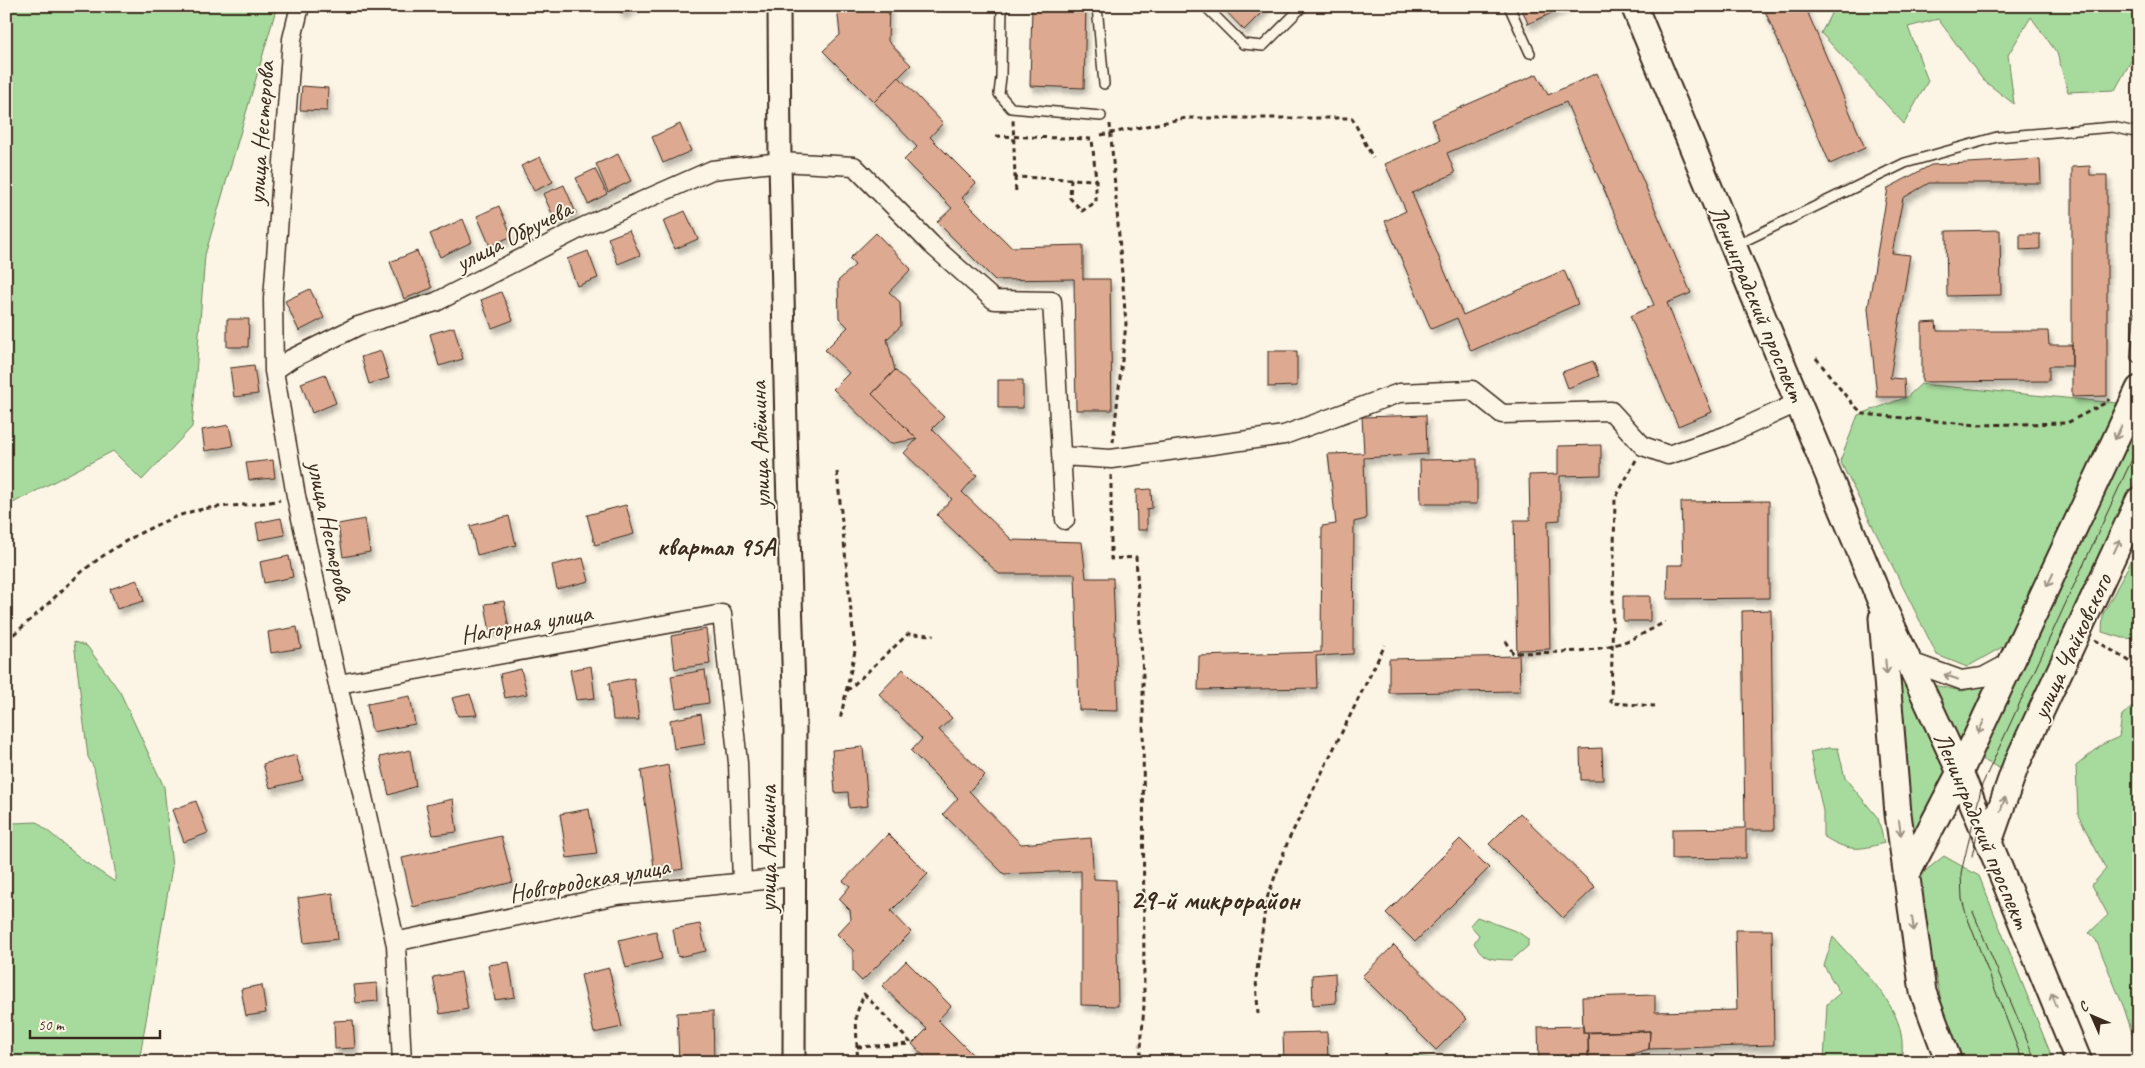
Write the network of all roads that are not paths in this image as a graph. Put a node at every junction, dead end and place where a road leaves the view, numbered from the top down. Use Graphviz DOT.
graph roads {
  1 [pos="300,6"];
  2 [pos="779,6"];
  3 [pos="1002,6"];
  4 [pos="1097,6"];
  5 [pos="1205,6"];
  6 [pos="1303,6"];
  7 [pos="1509,6"];
  8 [pos="1634,6"];
  9 [pos="1530,53"];
  10 [pos="1104,84"];
  11 [pos="1105,117"];
  12 [pos="2139,133"];
  13 [pos="780,162"];
  14 [pos="1733,246"];
  15 [pos="2139,316"];
  16 [pos="2136,357"];
  17 [pos="274,371"];
  18 [pos="2139,388"];
  19 [pos="1799,402"];
  20 [pos="1061,456"];
  21 [pos="2139,500"];
  22 [pos="1066,520"];
  23 [pos="1880,600"];
  24 [pos="1908,661"];
  25 [pos="2013,661"];
  26 [pos="338,684"];
  27 [pos="1960,772"];
  28 [pos="1989,842"];
  29 [pos="1906,876"];
  30 [pos="794,877"];
  31 [pos="742,882"];
  32 [pos="396,945"];
  33 [pos="402,1062"];
  34 [pos="794,1062"];
  35 [pos="1949,1062"];
  36 [pos="2080,1062"];
  1 -- 17 [label="street, улица Нестерова"];
  2 -- 13 [label="street, улица Алёшина"];
  3 -- 11 [label="lane"];
  4 -- 10 [label="lane"];
  5 -- 6 [label="lane"];
  7 -- 9 [label="lane"];
  8 -- 14 [label="main road, Ленинградский проспект"];
  12 -- 14 [label="lane"];
  13 -- 17 [label="street, улица Обручева"];
  13 -- 20 [label="street, улица Обручева"];
  13 -- 30 [label="street, улица Алёшина"];
  14 -- 19 [label="main road, Ленинградский проспект"];
  15 -- 16 [label="lane"];
  17 -- 26 [label="street, улица Нестерова"];
  18 -- 25 [label="main road, one-way"];
  19 -- 20 [label="street"];
  19 -- 23 [label="main road, Ленинградский проспект"];
  20 -- 22 [label="street"];
  28 -- 21 [label="main road, улица Чайковского, one-way"];
  23 -- 24 [label="main road, Ленинградский проспект"];
  23 -- 29 [label="main road, Ленинградский проспект, one-way"];
  25 -- 24 [label="street, one-way"];
  24 -- 27 [label="main road, Ленинградский проспект"];
  25 -- 27 [label="main road, one-way"];
  26 -- 31 [label="street, Нагорная улица"];
  26 -- 32 [label="street, улица Нестерова"];
  27 -- 28 [label="main road, Ленинградский проспект"];
  27 -- 29 [label="main road"];
  36 -- 28 [label="main road, Ленинградский проспект, one-way"];
  29 -- 35 [label="main road, Ленинградский проспект, one-way"];
  30 -- 31 [label="street, Новгородская улица"];
  30 -- 34 [label="street, улица Алёшина"];
  31 -- 32 [label="street, Новгородская улица"];
  32 -- 33 [label="street, улица Нестерова"];
}
